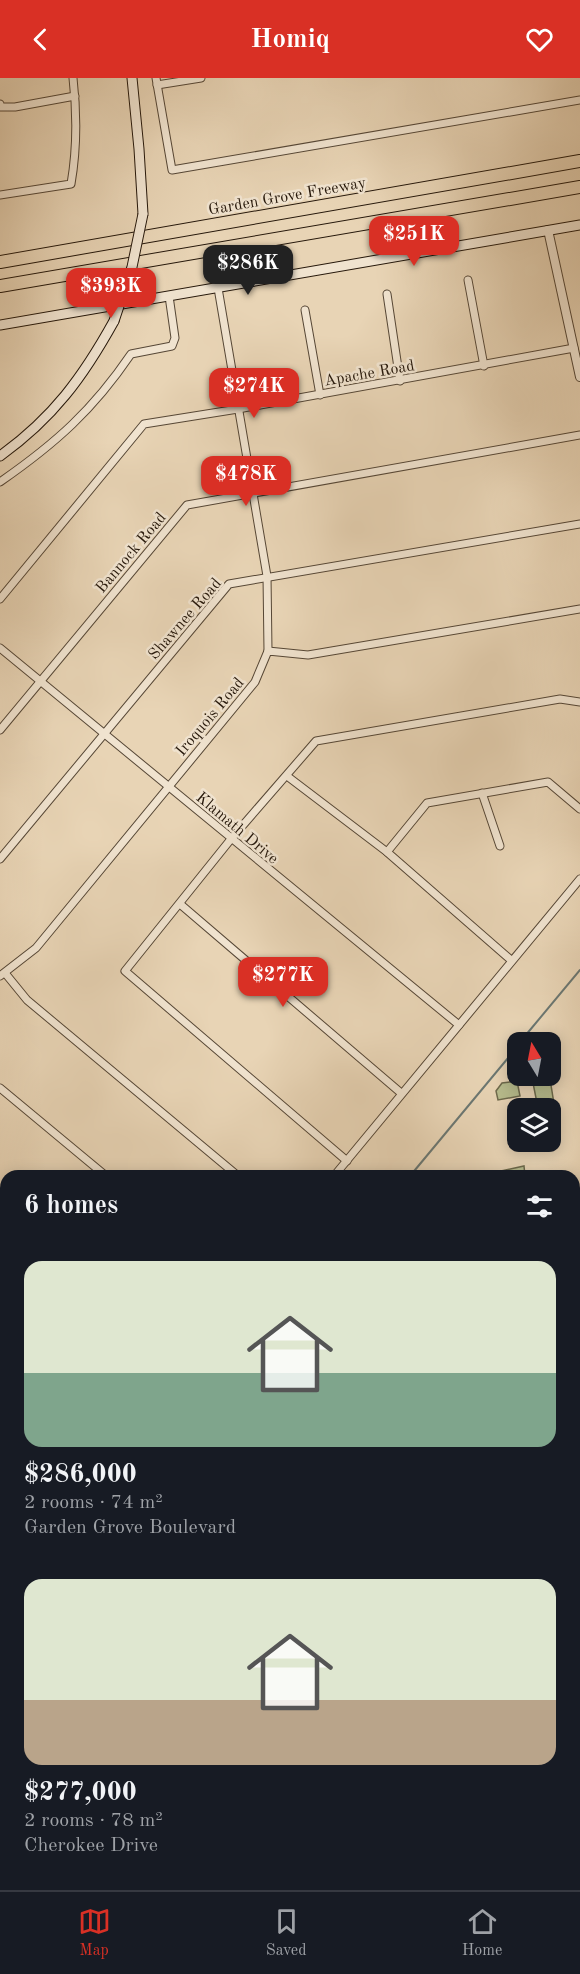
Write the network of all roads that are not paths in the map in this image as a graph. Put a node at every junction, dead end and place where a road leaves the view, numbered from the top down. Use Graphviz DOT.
graph roads {
  1 [pos="74,78"];
  2 [pos="132,78"];
  3 [pos="201,78"];
  4 [pos="157,82"];
  5 [pos="75,96"];
  6 [pos="580,100"];
  7 [pos="0,106"];
  8 [pos="580,161"];
  9 [pos="580,187"];
  10 [pos="0,195"];
  11 [pos="580,225"];
  12 [pos="548,230"];
  13 [pos="0,262"];
  14 [pos="468,280"];
  15 [pos="0,286"];
  16 [pos="218,288"];
  17 [pos="387,294"];
  18 [pos="169,296"];
  19 [pos="305,310"];
  20 [pos="0,325"];
  21 [pos="574,348"];
  22 [pos="484,366"];
  23 [pos="580,377"];
  24 [pos="400,381"];
  25 [pos="320,395"];
  26 [pos="238,409"];
  27 [pos="580,435"];
  28 [pos="0,456"];
  29 [pos="0,482"];
  30 [pos="252,494"];
  31 [pos="580,524"];
  32 [pos="267,576"];
  33 [pos="0,599"];
  34 [pos="580,609"];
  35 [pos="0,648"];
  36 [pos="268,651"];
  37 [pos="40,681"];
  38 [pos="580,702"];
  39 [pos="0,730"];
  40 [pos="103,735"];
  41 [pos="287,776"];
  42 [pos="168,786"];
  43 [pos="482,793"];
  44 [pos="580,809"];
  45 [pos="231,839"];
  46 [pos="500,846"];
  47 [pos="387,852"];
  48 [pos="0,859"];
  49 [pos="580,879"];
  50 [pos="180,904"];
  51 [pos="511,960"];
  52 [pos="2,974"];
  53 [pos="459,1025"];
  54 [pos="0,1088"];
  55 [pos="401,1093"];
  56 [pos="347,1161"];
  57 [pos="99,1170"];
  58 [pos="231,1170"];
  59 [pos="339,1170"];
  1 -- 5 [label="street"];
  2 -- 28 [label="main road, bridge"];
  3 -- 4 [label="street"];
  4 -- 6 [label="street"];
  5 -- 7 [label="street"];
  5 -- 10 [label="street"];
  8 -- 13 [label="highway, Garden Grove Freeway"];
  9 -- 15 [label="highway"];
  11 -- 12 [label="main road"];
  12 -- 16 [label="main road"];
  12 -- 21 [label="street"];
  14 -- 22 [label="street"];
  16 -- 18 [label="main road"];
  16 -- 26 [label="street"];
  17 -- 24 [label="street"];
  18 -- 20 [label="main road"];
  18 -- 29 [label="street"];
  19 -- 25 [label="street"];
  21 -- 22 [label="street, Apache Road"];
  21 -- 23 [label="street"];
  22 -- 24 [label="street, Apache Road"];
  24 -- 25 [label="street, Apache Road"];
  25 -- 26 [label="street, Apache Road"];
  26 -- 30 [label="street"];
  26 -- 33 [label="street, Apache Road"];
  27 -- 30 [label="street, Bannock Road"];
  30 -- 32 [label="street"];
  30 -- 37 [label="street, Bannock Road"];
  31 -- 32 [label="street, Shawnee Road"];
  32 -- 36 [label="street"];
  32 -- 40 [label="street, Shawnee Road"];
  34 -- 36 [label="street"];
  35 -- 37 [label="street, Klamath Drive"];
  36 -- 42 [label="street, Iroquois Road"];
  37 -- 39 [label="street, Bannock Road"];
  37 -- 40 [label="street, Klamath Drive"];
  38 -- 41 [label="street"];
  40 -- 42 [label="street, Klamath Drive"];
  40 -- 48 [label="street, Shawnee Road"];
  41 -- 45 [label="street"];
  41 -- 47 [label="street"];
  42 -- 45 [label="street, Klamath Drive"];
  42 -- 52 [label="street, Iroquois Road"];
  43 -- 44 [label="street"];
  43 -- 46 [label="street"];
  43 -- 47 [label="street"];
  45 -- 50 [label="street"];
  45 -- 53 [label="street, Klamath Drive"];
  47 -- 51 [label="street"];
  49 -- 51 [label="street"];
  50 -- 55 [label="street"];
  50 -- 56 [label="street"];
  51 -- 53 [label="street"];
  52 -- 58 [label="street"];
  53 -- 55 [label="street"];
  54 -- 57 [label="street"];
  55 -- 56 [label="street"];
  56 -- 59 [label="street"];
}
